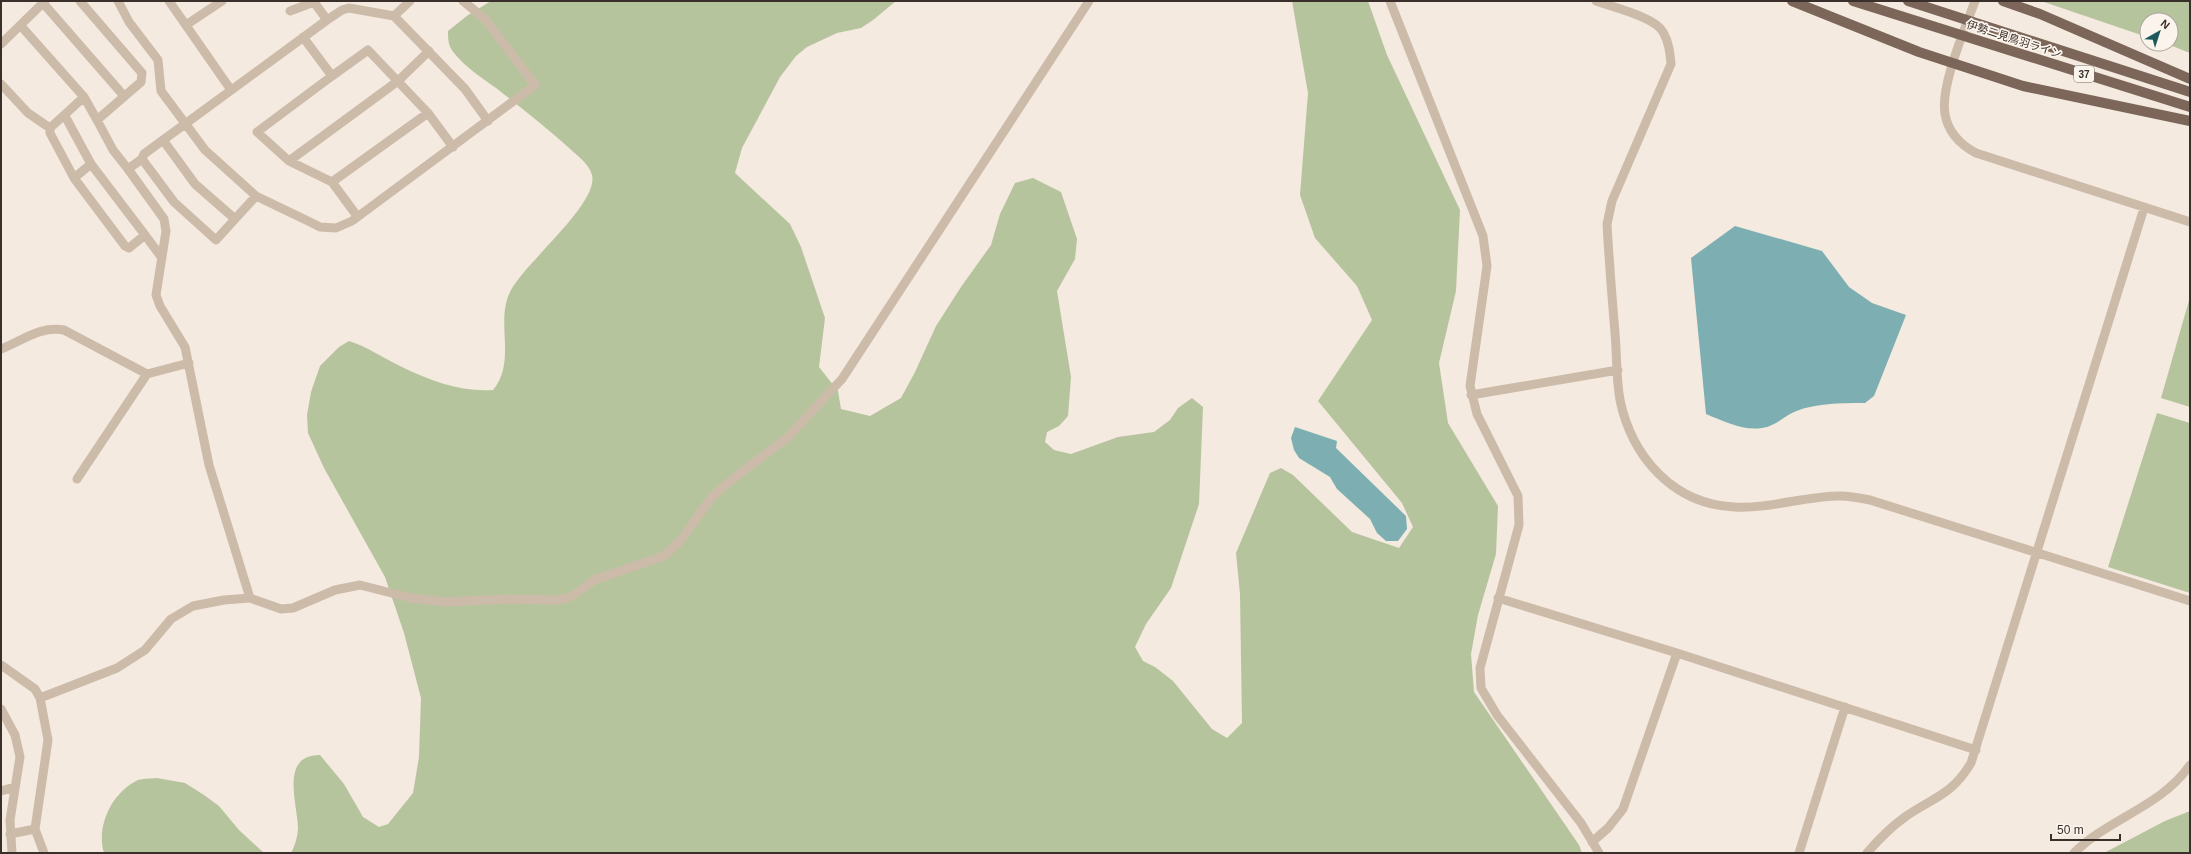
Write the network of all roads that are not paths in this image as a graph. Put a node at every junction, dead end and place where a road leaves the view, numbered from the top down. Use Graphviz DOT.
graph roads {
  1 [pos="80,1"];
  2 [pos="118,1"];
  3 [pos="169,1"];
  4 [pos="222,1"];
  5 [pos="410,1"];
  6 [pos="463,1"];
  7 [pos="1089,1"];
  8 [pos="1390,1"];
  9 [pos="1596,1"];
  10 [pos="1792,1"];
  11 [pos="1853,1"];
  12 [pos="1908,1"];
  13 [pos="1975,1"];
  14 [pos="2003,1"];
  15 [pos="44,2"];
  16 [pos="290,11"];
  17 [pos="394,16"];
  18 [pos="327,20"];
  19 [pos="186,25"];
  20 [pos="21,26"];
  21 [pos="303,37"];
  22 [pos="1,44"];
  23 [pos="429,51"];
  24 [pos="1953,64"];
  25 [pos="332,76"];
  26 [pos="2190,79"];
  27 [pos="398,81"];
  28 [pos="1,84"];
  29 [pos="231,90"];
  30 [pos="2190,92"];
  31 [pos="124,96"];
  32 [pos="84,97"];
  33 [pos="2190,107"];
  34 [pos="428,113"];
  35 [pos="65,116"];
  36 [pos="97,120"];
  37 [pos="488,121"];
  38 [pos="2190,121"];
  39 [pos="186,123"];
  40 [pos="50,128"];
  41 [pos="163,140"];
  42 [pos="453,147"];
  43 [pos="142,158"];
  44 [pos="289,161"];
  45 [pos="91,164"];
  46 [pos="128,169"];
  47 [pos="74,178"];
  48 [pos="332,182"];
  49 [pos="256,196"];
  50 [pos="2144,208"];
  51 [pos="357,216"];
  52 [pos="235,219"];
  53 [pos="2190,222"];
  54 [pos="145,236"];
  55 [pos="162,258"];
  56 [pos="1,349"];
  57 [pos="189,363"];
  58 [pos="1618,370"];
  59 [pos="147,374"];
  60 [pos="1471,395"];
  61 [pos="77,479"];
  62 [pos="2038,552"];
  63 [pos="250,598"];
  64 [pos="1498,598"];
  65 [pos="2190,601"];
  66 [pos="1677,653"];
  67 [pos="1,665"];
  68 [pos="40,698"];
  69 [pos="1846,707"];
  70 [pos="2,714"];
  71 [pos="1976,750"];
  72 [pos="2190,765"];
  73 [pos="15,787"];
  74 [pos="1,791"];
  75 [pos="36,829"];
  76 [pos="10,837"];
  77 [pos="1,842"];
  78 [pos="1592,842"];
  79 [pos="12,853"];
  80 [pos="44,853"];
  81 [pos="1599,853"];
  82 [pos="1799,853"];
  83 [pos="1867,853"];
  84 [pos="2074,853"];
  1 -- 31 [label="street"];
  2 -- 39 [label="street"];
  3 -- 19 [label="street"];
  4 -- 19 [label="street"];
  5 -- 17 [label="street"];
  6 -- 37 [label="street"];
  7 -- 63 [label="street"];
  8 -- 60 [label="street"];
  9 -- 58 [label="street"];
  10 -- 24 [label="main road"];
  11 -- 33 [label="main road, 伊勢二見鳥羽ライン / 37"];
  12 -- 30 [label="main road, 伊勢二見鳥羽ライン / 37"];
  13 -- 24 [label="street"];
  14 -- 26 [label="main road"];
  15 -- 20 [label="street"];
  15 -- 31 [label="street"];
  16 -- 18 [label="street"];
  17 -- 18 [label="street"];
  17 -- 23 [label="street"];
  18 -- 21 [label="street"];
  19 -- 29 [label="street"];
  20 -- 22 [label="street"];
  20 -- 32 [label="street"];
  21 -- 25 [label="street"];
  21 -- 29 [label="street"];
  23 -- 27 [label="street"];
  23 -- 37 [label="street"];
  24 -- 38 [label="main road"];
  24 -- 50 [label="street"];
  25 -- 27 [label="street"];
  25 -- 44 [label="street"];
  27 -- 34 [label="street"];
  27 -- 44 [label="street"];
  28 -- 40 [label="street"];
  29 -- 39 [label="street"];
  31 -- 36 [label="street"];
  32 -- 35 [label="street"];
  32 -- 36 [label="street"];
  34 -- 42 [label="street"];
  34 -- 48 [label="street"];
  35 -- 40 [label="street"];
  35 -- 45 [label="street"];
  36 -- 46 [label="street"];
  37 -- 42 [label="street"];
  39 -- 41 [label="street"];
  39 -- 49 [label="street"];
  40 -- 47 [label="street"];
  41 -- 43 [label="street"];
  41 -- 52 [label="street"];
  42 -- 51 [label="street"];
  43 -- 46 [label="street"];
  43 -- 52 [label="street"];
  44 -- 48 [label="street"];
  45 -- 47 [label="street"];
  45 -- 54 [label="street"];
  46 -- 55 [label="street"];
  47 -- 54 [label="street"];
  48 -- 51 [label="street"];
  49 -- 51 [label="street"];
  49 -- 52 [label="street"];
  50 -- 53 [label="street"];
  50 -- 62 [label="street"];
  54 -- 55 [label="street"];
  55 -- 57 [label="street"];
  56 -- 59 [label="street"];
  57 -- 59 [label="street"];
  57 -- 63 [label="street"];
  58 -- 60 [label="street"];
  58 -- 62 [label="street"];
  59 -- 61 [label="street"];
  60 -- 64 [label="street"];
  62 -- 65 [label="street"];
  62 -- 71 [label="street"];
  63 -- 68 [label="street"];
  64 -- 66 [label="street"];
  64 -- 78 [label="street"];
  66 -- 69 [label="street"];
  66 -- 78 [label="street"];
  67 -- 68 [label="street"];
  68 -- 75 [label="street"];
  69 -- 71 [label="street"];
  69 -- 82 [label="street"];
  70 -- 73 [label="street"];
  71 -- 83 [label="street"];
  72 -- 84 [label="street"];
  73 -- 74 [label="street"];
  73 -- 76 [label="street"];
  75 -- 76 [label="street"];
  75 -- 80 [label="street"];
  76 -- 77 [label="street"];
  76 -- 79 [label="street"];
  78 -- 81 [label="street"];
}
